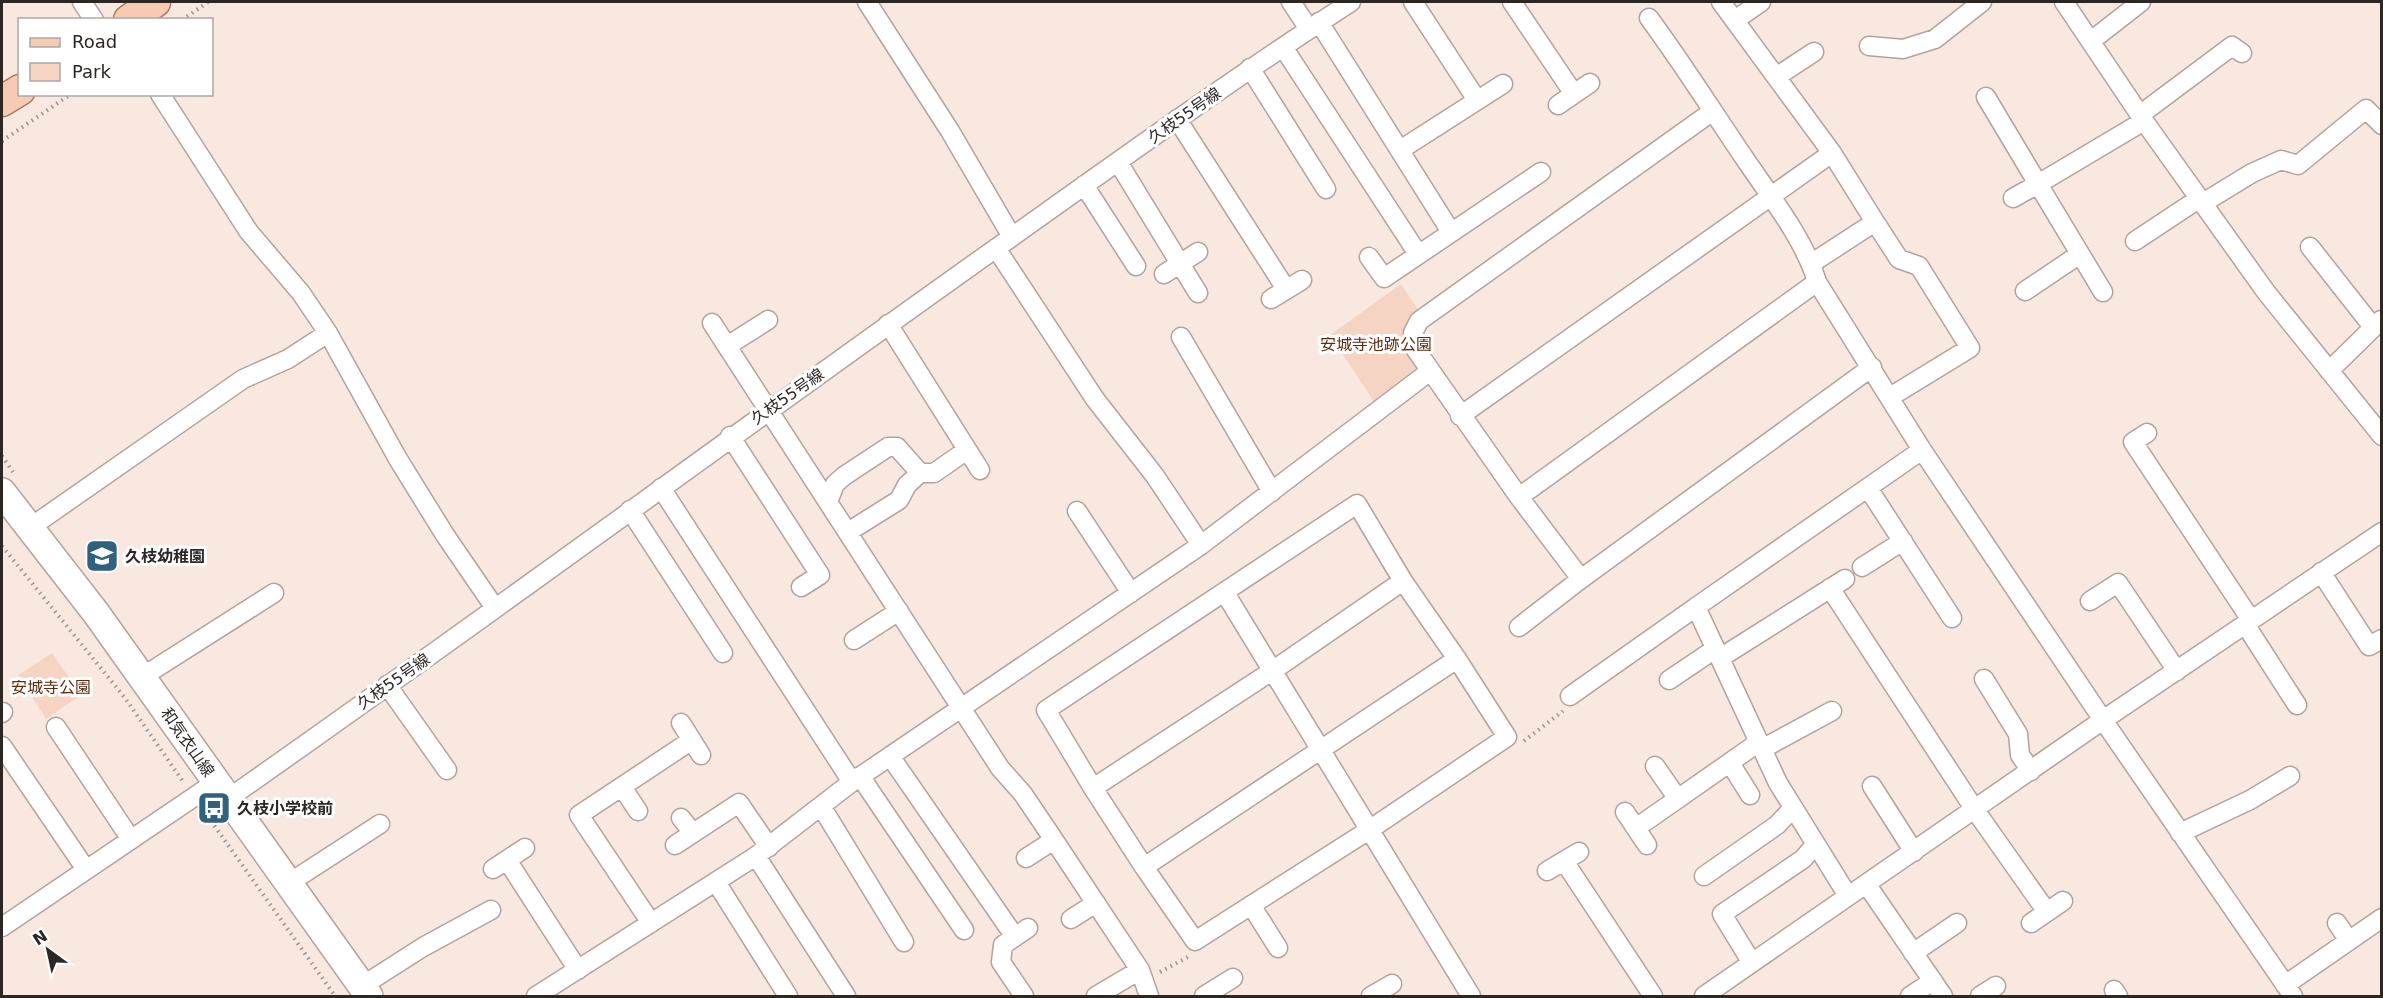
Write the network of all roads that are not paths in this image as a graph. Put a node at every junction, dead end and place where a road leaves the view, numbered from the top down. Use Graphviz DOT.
graph roads {
  1 [pos="82,2"];
  2 [pos="155,2"];
  3 [pos="867,2"];
  4 [pos="1291,2"];
  5 [pos="1351,2"];
  6 [pos="1413,2"];
  7 [pos="1512,2"];
  8 [pos="1721,2"];
  9 [pos="1761,2"];
  10 [pos="1982,2"];
  11 [pos="2064,2"];
  12 [pos="2141,2"];
  13 [pos="93,18"];
  14 [pos="132,18"];
  15 [pos="1649,18"];
  16 [pos="1735,20"];
  17 [pos="1314,26"];
  18 [pos="2091,41"];
  19 [pos="1869,46"];
  20 [pos="1283,47"];
  21 [pos="1814,52"];
  22 [pos="2242,53"];
  23 [pos="1250,68"];
  24 [pos="1776,77"];
  25 [pos="1590,83"];
  26 [pos="1503,84"];
  27 [pos="18,91"];
  28 [pos="1574,94"];
  29 [pos="161,96"];
  30 [pos="1986,97"];
  31 [pos="1477,100"];
  32 [pos="2,101"];
  33 [pos="1558,105"];
  34 [pos="1713,111"];
  35 [pos="2142,118"];
  36 [pos="1177,119"];
  37 [pos="2382,124"];
  38 [pos="1400,150"];
  39 [pos="1832,153"];
  40 [pos="1118,162"];
  41 [pos="1540,172"];
  42 [pos="2038,184"];
  43 [pos="1084,185"];
  44 [pos="1326,189"];
  45 [pos="1769,195"];
  46 [pos="2013,198"];
  47 [pos="2201,201"];
  48 [pos="1875,222"];
  49 [pos="1451,232"];
  50 [pos="1012,237"];
  51 [pos="2135,241"];
  52 [pos="996,248"];
  53 [pos="2310,248"];
  54 [pos="1198,252"];
  55 [pos="1418,254"];
  56 [pos="2080,254"];
  57 [pos="1370,256"];
  58 [pos="1812,263"];
  59 [pos="1180,264"];
  60 [pos="1136,266"];
  61 [pos="1164,274"];
  62 [pos="1817,282"];
  63 [pos="2025,291"];
  64 [pos="2103,292"];
  65 [pos="1198,293"];
  66 [pos="1271,299"];
  67 [pos="768,320"];
  68 [pos="712,323"];
  69 [pos="2377,323"];
  70 [pos="888,324"];
  71 [pos="328,333"];
  72 [pos="1181,337"];
  73 [pos="727,346"];
  74 [pos="1872,367"];
  75 [pos="2329,371"];
  76 [pos="1429,372"];
  77 [pos="1890,397"];
  78 [pos="768,409"];
  79 [pos="1460,416"];
  80 [pos="2147,433"];
  81 [pos="730,436"];
  82 [pos="2382,436"];
  83 [pos="967,450"];
  84 [pos="1922,450"];
  85 [pos="980,470"];
  86 [pos="920,473"];
  87 [pos="661,488"];
  88 [pos="1868,488"];
  89 [pos="2,492"];
  90 [pos="1272,492"];
  91 [pos="1519,497"];
  92 [pos="828,502"];
  93 [pos="630,510"];
  94 [pos="1077,511"];
  95 [pos="28,529"];
  96 [pos="848,532"];
  97 [pos="2382,532"];
  98 [pos="1903,541"];
  99 [pos="1201,544"];
  100 [pos="1862,567"];
  101 [pos="2321,572"];
  102 [pos="1581,579"];
  103 [pos="1402,581"];
  104 [pos="801,587"];
  105 [pos="1131,592"];
  106 [pos="1225,592"];
  107 [pos="274,593"];
  108 [pos="2091,601"];
  109 [pos="1696,606"];
  110 [pos="495,608"];
  111 [pos="899,611"];
  112 [pos="1952,618"];
  113 [pos="2248,622"];
  114 [pos="1519,627"];
  115 [pos="2382,639"];
  116 [pos="854,640"];
  117 [pos="723,653"];
  118 [pos="1718,653"];
  119 [pos="1457,659"];
  120 [pos="2176,670"];
  121 [pos="1272,671"];
  122 [pos="142,677"];
  123 [pos="1984,679"];
  124 [pos="1669,680"];
  125 [pos="387,685"];
  126 [pos="1570,696"];
  127 [pos="2297,705"];
  128 [pos="961,707"];
  129 [pos="1832,711"];
  130 [pos="2103,720"];
  131 [pos="681,723"];
  132 [pos="56,727"];
  133 [pos="2,746"];
  134 [pos="1761,746"];
  135 [pos="1319,749"];
  136 [pos="890,756"];
  137 [pos="1730,763"];
  138 [pos="1655,766"];
  139 [pos="447,770"];
  140 [pos="2031,771"];
  141 [pos="2290,776"];
  142 [pos="856,779"];
  143 [pos="1872,786"];
  144 [pos="622,787"];
  145 [pos="1094,788"];
  146 [pos="222,790"];
  147 [pos="1750,795"];
  148 [pos="1678,799"];
  149 [pos="821,806"];
  150 [pos="1793,808"];
  151 [pos="1975,810"];
  152 [pos="638,811"];
  153 [pos="1626,812"];
  154 [pos="681,818"];
  155 [pos="380,824"];
  156 [pos="1636,828"];
  157 [pos="1369,830"];
  158 [pos="693,833"];
  159 [pos="2180,833"];
  160 [pos="130,838"];
  161 [pos="1054,840"];
  162 [pos="1816,844"];
  163 [pos="675,845"];
  164 [pos="1647,845"];
  165 [pos="525,848"];
  166 [pos="762,852"];
  167 [pos="1914,852"];
  168 [pos="1026,858"];
  169 [pos="1144,867"];
  170 [pos="85,868"];
  171 [pos="1547,871"];
  172 [pos="1704,876"];
  173 [pos="716,882"];
  174 [pos="289,883"];
  175 [pos="1867,885"];
  176 [pos="1848,896"];
  177 [pos="2063,902"];
  178 [pos="1096,903"];
  179 [pos="1251,905"];
  180 [pos="491,910"];
  181 [pos="2047,912"];
  182 [pos="1071,919"];
  183 [pos="2380,922"];
  184 [pos="651,923"];
  185 [pos="1957,923"];
  186 [pos="2031,923"];
  187 [pos="2337,923"];
  188 [pos="2,927"];
  189 [pos="963,930"];
  190 [pos="2349,940"];
  191 [pos="904,942"];
  192 [pos="1278,948"];
  193 [pos="1913,952"];
  194 [pos="1752,963"];
  195 [pos="578,970"];
  196 [pos="1140,970"];
  197 [pos="1233,978"];
  198 [pos="1933,981"];
  199 [pos="1392,984"];
  200 [pos="1996,986"];
  201 [pos="366,991"];
  202 [pos="2289,991"];
  203 [pos="536,996"];
  204 [pos="788,996"];
  205 [pos="846,996"];
  206 [pos="1024,996"];
  207 [pos="1096,996"];
  208 [pos="1149,996"];
  209 [pos="1204,996"];
  210 [pos="1374,996"];
  211 [pos="1471,996"];
  212 [pos="1653,996"];
  213 [pos="1704,996"];
  214 [pos="1910,996"];
  215 [pos="1943,996"];
  216 [pos="1980,996"];
  1 -- 13 [label="street"];
  2 -- 14 [label="main road"];
  3 -- 50 [label="street"];
  4 -- 17 [label="street"];
  5 -- 17 [label="street, 久枝55号線"];
  6 -- 31 [label="street"];
  7 -- 28 [label="street"];
  8 -- 16 [label="street"];
  9 -- 16 [label="street"];
  10 -- 19 [label="street"];
  11 -- 18 [label="street"];
  12 -- 18 [label="street"];
  15 -- 34 [label="street"];
  16 -- 24 [label="street"];
  17 -- 20 [label="street, 久枝55号線"];
  17 -- 38 [label="street"];
  18 -- 35 [label="street"];
  20 -- 23 [label="street, 久枝55号線"];
  20 -- 55 [label="street"];
  21 -- 24 [label="street"];
  22 -- 35 [label="street"];
  23 -- 36 [label="street, 久枝55号線"];
  23 -- 44 [label="street"];
  24 -- 39 [label="street"];
  25 -- 28 [label="street"];
  26 -- 31 [label="street"];
  27 -- 32 [label="main road"];
  28 -- 33 [label="street"];
  29 -- 71 [label="street"];
  30 -- 42 [label="street"];
  31 -- 38 [label="street"];
  34 -- 45 [label="street"];
  34 -- 76 [label="street"];
  35 -- 42 [label="street"];
  35 -- 47 [label="street"];
  36 -- 40 [label="street, 久枝55号線"];
  36 -- 66 [label="street"];
  37 -- 47 [label="street"];
  38 -- 49 [label="street"];
  39 -- 45 [label="street"];
  39 -- 48 [label="street"];
  40 -- 43 [label="street, 久枝55号線"];
  40 -- 59 [label="street"];
  41 -- 49 [label="street"];
  42 -- 46 [label="street"];
  42 -- 56 [label="street"];
  43 -- 50 [label="street, 久枝55号線"];
  43 -- 60 [label="street"];
  45 -- 58 [label="street"];
  45 -- 79 [label="street"];
  47 -- 51 [label="street"];
  47 -- 75 [label="street"];
  48 -- 58 [label="street"];
  48 -- 77 [label="street"];
  49 -- 55 [label="street"];
  50 -- 52 [label="street, 久枝55号線"];
  52 -- 70 [label="street, 久枝55号線"];
  52 -- 99 [label="street"];
  53 -- 69 [label="street"];
  54 -- 59 [label="street"];
  55 -- 57 [label="street"];
  56 -- 63 [label="street"];
  56 -- 64 [label="street"];
  58 -- 62 [label="street"];
  59 -- 61 [label="street"];
  59 -- 65 [label="street"];
  62 -- 74 [label="street"];
  62 -- 91 [label="street"];
  67 -- 73 [label="street"];
  68 -- 73 [label="street"];
  69 -- 75 [label="street"];
  70 -- 78 [label="street, 久枝55号線"];
  70 -- 83 [label="street"];
  71 -- 95 [label="street"];
  71 -- 110 [label="street"];
  72 -- 90 [label="street"];
  73 -- 78 [label="street"];
  74 -- 77 [label="street"];
  74 -- 102 [label="street"];
  75 -- 82 [label="street"];
  76 -- 79 [label="street"];
  76 -- 90 [label="street"];
  77 -- 84 [label="street"];
  78 -- 81 [label="street, 久枝55号線"];
  78 -- 92 [label="street"];
  79 -- 91 [label="street"];
  80 -- 113 [label="street"];
  81 -- 87 [label="street, 久枝55号線"];
  81 -- 104 [label="street"];
  83 -- 85 [label="street"];
  83 -- 86 [label="street"];
  84 -- 88 [label="street"];
  84 -- 130 [label="street"];
  86 -- 92 [label="street"];
  86 -- 96 [label="street"];
  87 -- 93 [label="street, 久枝55号線"];
  87 -- 142 [label="street"];
  88 -- 98 [label="street"];
  88 -- 109 [label="street"];
  89 -- 95 [label="main road, 和気衣山線"];
  90 -- 99 [label="street"];
  91 -- 102 [label="street"];
  92 -- 96 [label="street"];
  93 -- 110 [label="street, 久枝55号線"];
  93 -- 117 [label="street"];
  94 -- 105 [label="street"];
  95 -- 122 [label="main road, 和気衣山線"];
  96 -- 111 [label="street"];
  97 -- 101 [label="street"];
  98 -- 100 [label="street"];
  98 -- 112 [label="street"];
  99 -- 105 [label="street"];
  101 -- 113 [label="street"];
  101 -- 115 [label="street"];
  102 -- 114 [label="street"];
  103 -- 106 [label="street"];
  103 -- 119 [label="street"];
  103 -- 121 [label="street"];
  105 -- 128 [label="street"];
  106 -- 121 [label="street"];
  106 -- 145 [label="street"];
  107 -- 122 [label="street"];
  108 -- 120 [label="street"];
  109 -- 118 [label="street"];
  109 -- 126 [label="street"];
  110 -- 125 [label="street, 久枝55号線"];
  111 -- 116 [label="street"];
  111 -- 128 [label="street"];
  113 -- 120 [label="street"];
  113 -- 127 [label="street"];
  118 -- 124 [label="street"];
  118 -- 134 [label="street"];
  118 -- 151 [label="street"];
  119 -- 135 [label="street"];
  119 -- 157 [label="street"];
  120 -- 130 [label="street"];
  121 -- 135 [label="street"];
  121 -- 145 [label="street"];
  122 -- 146 [label="main road, 和気衣山線"];
  123 -- 140 [label="street"];
  125 -- 139 [label="street"];
  125 -- 146 [label="street, 久枝55号線"];
  128 -- 136 [label="street"];
  128 -- 161 [label="street"];
  129 -- 134 [label="street"];
  130 -- 140 [label="street"];
  130 -- 159 [label="street"];
  131 -- 144 [label="street"];
  132 -- 160 [label="street"];
  133 -- 170 [label="street"];
  134 -- 137 [label="street"];
  134 -- 150 [label="street"];
  135 -- 157 [label="street"];
  135 -- 169 [label="street"];
  136 -- 142 [label="street"];
  136 -- 206 [label="street"];
  137 -- 147 [label="street"];
  137 -- 148 [label="street"];
  138 -- 148 [label="street"];
  140 -- 151 [label="street"];
  141 -- 159 [label="street"];
  142 -- 149 [label="street"];
  142 -- 189 [label="street"];
  143 -- 167 [label="street"];
  144 -- 152 [label="street"];
  144 -- 184 [label="street"];
  145 -- 169 [label="street"];
  146 -- 160 [label="street, 久枝55号線"];
  146 -- 174 [label="main road, 和気衣山線"];
  148 -- 156 [label="street"];
  149 -- 166 [label="street"];
  149 -- 191 [label="street"];
  150 -- 162 [label="street"];
  150 -- 172 [label="street"];
  151 -- 167 [label="street"];
  151 -- 181 [label="street"];
  153 -- 156 [label="street"];
  154 -- 158 [label="street"];
  155 -- 174 [label="street"];
  156 -- 164 [label="street"];
  157 -- 179 [label="street"];
  157 -- 211 [label="street"];
  158 -- 163 [label="street"];
  158 -- 166 [label="street"];
  159 -- 202 [label="street"];
  160 -- 170 [label="street, 久枝55号線"];
  161 -- 168 [label="street"];
  161 -- 178 [label="street"];
  162 -- 176 [label="street"];
  162 -- 194 [label="street"];
  165 -- 195 [label="street"];
  166 -- 173 [label="street"];
  166 -- 205 [label="street"];
  167 -- 175 [label="street"];
  169 -- 179 [label="street"];
  170 -- 188 [label="street, 久枝55号線"];
  171 -- 212 [label="street"];
  173 -- 184 [label="street"];
  173 -- 204 [label="street"];
  174 -- 201 [label="main road, 和気衣山線"];
  175 -- 176 [label="street"];
  175 -- 193 [label="street"];
  176 -- 194 [label="street"];
  177 -- 181 [label="street"];
  178 -- 182 [label="street"];
  178 -- 196 [label="street"];
  179 -- 192 [label="street"];
  180 -- 201 [label="street"];
  181 -- 186 [label="street"];
  183 -- 190 [label="street"];
  184 -- 195 [label="street"];
  185 -- 193 [label="street"];
  187 -- 190 [label="street"];
  190 -- 202 [label="street"];
  193 -- 198 [label="street"];
  194 -- 213 [label="street"];
  195 -- 203 [label="street"];
  196 -- 207 [label="street"];
  196 -- 208 [label="street"];
  197 -- 209 [label="street"];
  198 -- 214 [label="street"];
  198 -- 215 [label="street"];
  199 -- 210 [label="street"];
  200 -- 216 [label="street"];
}
